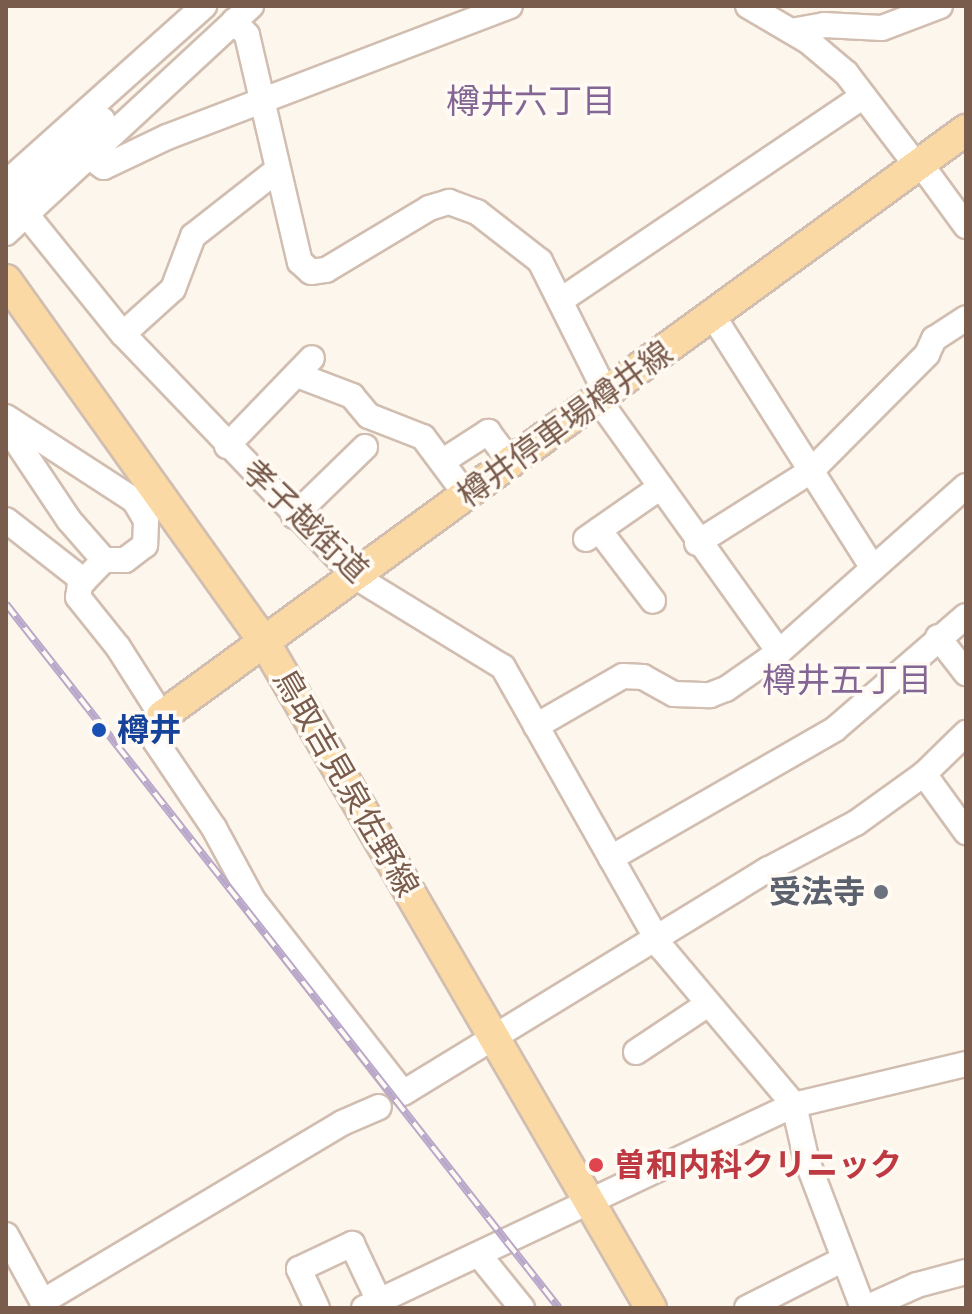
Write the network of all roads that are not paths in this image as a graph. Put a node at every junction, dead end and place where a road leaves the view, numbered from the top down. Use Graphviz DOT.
graph roads {
  1 [pos="204,6"];
  2 [pos="510,6"];
  3 [pos="748,6"];
  4 [pos="940,6"];
  5 [pos="237,11"];
  6 [pos="791,31"];
  7 [pos="863,96"];
  8 [pos="260,103"];
  9 [pos="966,130"];
  10 [pos="88,145"];
  11 [pos="918,164"];
  12 [pos="276,171"];
  13 [pos="6,183"];
  14 [pos="16,210"];
  15 [pos="966,226"];
  16 [pos="6,233"];
  17 [pos="6,280"];
  18 [pos="561,300"];
  19 [pos="713,316"];
  20 [pos="966,318"];
  21 [pos="123,334"];
  22 [pos="602,396"];
  23 [pos="6,417"];
  24 [pos="6,426"];
  25 [pos="227,446"];
  26 [pos="365,447"];
  27 [pos="443,461"];
  28 [pos="512,464"];
  29 [pos="811,471"];
  30 [pos="966,486"];
  31 [pos="659,488"];
  32 [pos="467,496"];
  33 [pos="294,516"];
  34 [pos="6,520"];
  35 [pos="697,543"];
  36 [pos="104,560"];
  37 [pos="873,568"];
  38 [pos="356,577"];
  39 [pos="84,581"];
  40 [pos="653,601"];
  41 [pos="966,616"];
  42 [pos="938,637"];
  43 [pos="265,643"];
  44 [pos="779,652"];
  45 [pos="966,673"];
  46 [pos="162,716"];
  47 [pos="536,726"];
  48 [pos="966,733"];
  49 [pos="924,774"];
  50 [pos="966,832"];
  51 [pos="611,858"];
  52 [pos="658,937"];
  53 [pos="708,1004"];
  54 [pos="492,1037"];
  55 [pos="636,1052"];
  56 [pos="966,1064"];
  57 [pos="794,1105"];
  58 [pos="379,1107"];
  59 [pos="593,1204"];
  60 [pos="6,1235"];
  61 [pos="480,1256"];
  62 [pos="844,1259"];
  63 [pos="966,1272"];
  64 [pos="44,1305"];
  65 [pos="372,1305"];
  66 [pos="317,1308"];
  67 [pos="522,1308"];
  68 [pos="651,1308"];
  69 [pos="747,1308"];
  70 [pos="864,1308"];
  1 -- 13 [label="street"];
  2 -- 8 [label="street"];
  3 -- 6 [label="street"];
  4 -- 6 [label="street"];
  5 -- 8 [label="street"];
  5 -- 10 [label="street"];
  6 -- 7 [label="street"];
  7 -- 11 [label="street"];
  7 -- 18 [label="street"];
  8 -- 10 [label="street"];
  8 -- 12 [label="street"];
  9 -- 11 [label="main road, 樽井停車場樽井線"];
  10 -- 14 [label="street"];
  11 -- 15 [label="street"];
  11 -- 19 [label="main road, 樽井停車場樽井線"];
  12 -- 18 [label="street"];
  12 -- 21 [label="street"];
  14 -- 16 [label="street"];
  14 -- 21 [label="street, 孝子越街道"];
  17 -- 43 [label="main road, 鳥取吉見泉佐野線"];
  18 -- 22 [label="street"];
  19 -- 22 [label="main road, 樽井停車場樽井線"];
  19 -- 29 [label="street"];
  20 -- 29 [label="street"];
  21 -- 25 [label="street, 孝子越街道"];
  22 -- 28 [label="main road, 樽井停車場樽井線"];
  22 -- 31 [label="street"];
  23 -- 36 [label="street"];
  24 -- 36 [label="street"];
  25 -- 27 [label="street"];
  25 -- 33 [label="street, 孝子越街道"];
  26 -- 33 [label="street"];
  27 -- 28 [label="street"];
  27 -- 32 [label="street"];
  28 -- 32 [label="main road, 樽井停車場樽井線"];
  29 -- 35 [label="street"];
  29 -- 37 [label="street"];
  30 -- 37 [label="street"];
  31 -- 35 [label="street"];
  31 -- 40 [label="street"];
  32 -- 38 [label="main road, 樽井停車場樽井線"];
  33 -- 38 [label="street, 孝子越街道"];
  34 -- 39 [label="street"];
  35 -- 44 [label="street"];
  36 -- 39 [label="street"];
  37 -- 44 [label="street"];
  38 -- 43 [label="main road, 樽井停車場樽井線"];
  38 -- 47 [label="street, 孝子越街道"];
  39 -- 46 [label="street"];
  41 -- 42 [label="street"];
  42 -- 45 [label="street"];
  42 -- 51 [label="street"];
  43 -- 46 [label="main road, 樽井停車場樽井線"];
  43 -- 54 [label="main road, 鳥取吉見泉佐野線"];
  44 -- 47 [label="street"];
  46 -- 54 [label="street"];
  47 -- 51 [label="street, 孝子越街道"];
  48 -- 49 [label="street"];
  49 -- 50 [label="street"];
  49 -- 52 [label="street"];
  51 -- 52 [label="street, 孝子越街道"];
  52 -- 53 [label="street, 孝子越街道"];
  52 -- 54 [label="street"];
  53 -- 55 [label="street"];
  53 -- 57 [label="street, 孝子越街道"];
  54 -- 59 [label="main road, 鳥取吉見泉佐野線"];
  56 -- 57 [label="street"];
  57 -- 59 [label="street"];
  57 -- 62 [label="street"];
  58 -- 64 [label="street"];
  59 -- 61 [label="street"];
  59 -- 68 [label="main road, 鳥取吉見泉佐野線"];
  60 -- 64 [label="street"];
  61 -- 65 [label="street"];
  61 -- 67 [label="street"];
  62 -- 69 [label="street"];
  62 -- 70 [label="street"];
  63 -- 70 [label="street"];
  65 -- 66 [label="street"];
}
